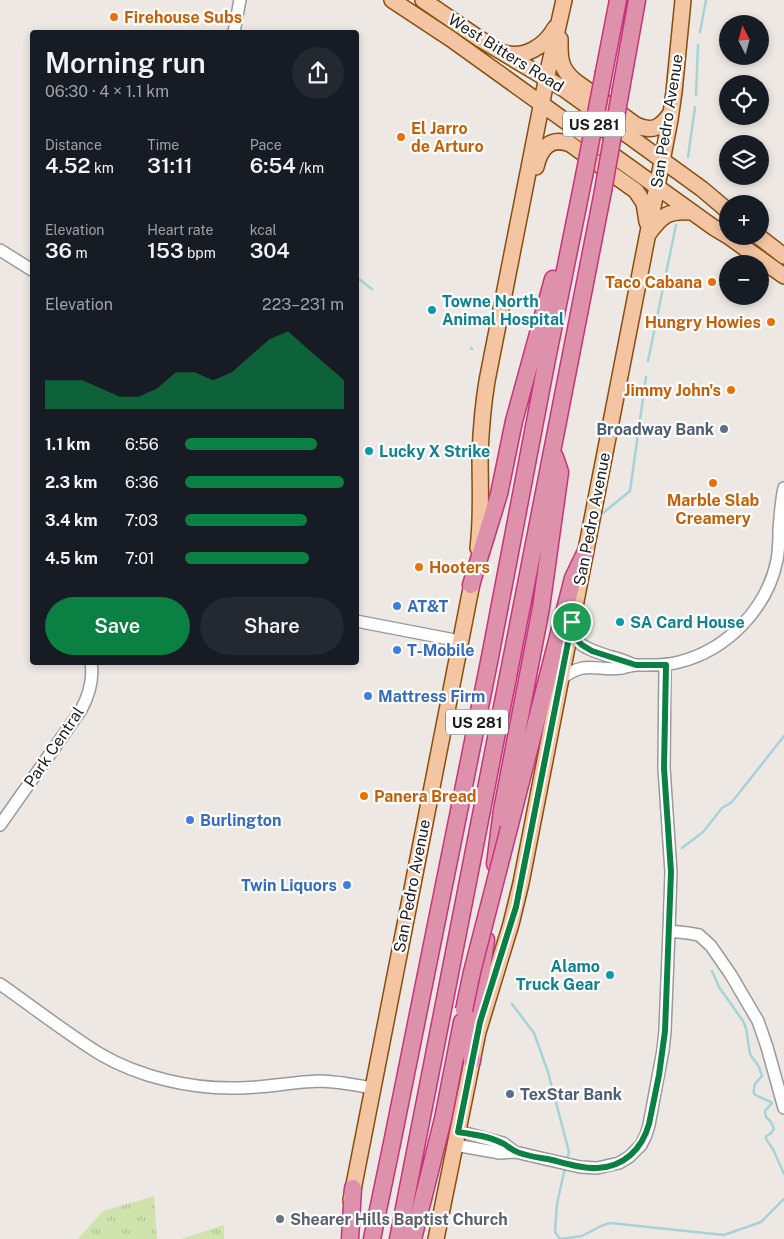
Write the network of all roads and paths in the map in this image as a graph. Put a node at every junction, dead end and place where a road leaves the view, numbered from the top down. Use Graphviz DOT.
graph roads {
  1 [pos="240,0"];
  2 [pos="392,0"];
  3 [pos="423,0"];
  4 [pos="618,0"];
  5 [pos="637,0"];
  6 [pos="683,0"];
  7 [pos="562,6"];
  8 [pos="234,30"];
  9 [pos="500,51"];
  10 [pos="546,79"];
  11 [pos="542,103"];
  12 [pos="671,112"];
  13 [pos="662,160"];
  14 [pos="525,186"];
  15 [pos="657,186"];
  16 [pos="719,203"];
  17 [pos="578,204"];
  18 [pos="692,212"];
  19 [pos="719,230"];
  20 [pos="648,234"];
  21 [pos="769,244"];
  22 [pos="741,245"];
  23 [pos="0,250"];
  24 [pos="784,256"];
  25 [pos="30,269"];
  26 [pos="784,276"];
  27 [pos="553,450"];
  28 [pos="784,488"];
  29 [pos="585,553"];
  30 [pos="781,558"];
  31 [pos="471,585"];
  32 [pos="359,622"];
  33 [pos="572,622"];
  34 [pos="460,641"];
  35 [pos="91,665"];
  36 [pos="636,665"];
  37 [pos="666,665"];
  38 [pos="560,679"];
  39 [pos="0,825"];
  40 [pos="669,931"];
  41 [pos="0,984"];
  42 [pos="472,1061"];
  43 [pos="372,1088"];
  44 [pos="784,1108"];
  45 [pos="457,1138"];
  46 [pos="353,1188"];
  47 [pos="343,1239"];
  48 [pos="350,1239"];
  49 [pos="372,1239"];
  50 [pos="398,1239"];
  51 [pos="413,1239"];
  52 [pos="436,1239"];
  1 -- 8 [label="street"];
  2 -- 11 [label="main road, West Bitters Road"];
  3 -- 9 [label="main road, West Bitters Road"];
  4 -- 17 [label="highway, US 281, bridge"];
  5 -- 27 [label="highway, US 281, bridge"];
  6 -- 12 [label="main road, San Pedro Avenue"];
  7 -- 9 [label="main road"];
  7 -- 10 [label="main road, San Pedro Avenue"];
  7 -- 12 [label="main road"];
  9 -- 10 [label="main road, West Bitters Road"];
  10 -- 11 [label="main road, San Pedro Avenue"];
  10 -- 13 [label="main road, West Bitters Road"];
  11 -- 14 [label="main road, San Pedro Avenue"];
  11 -- 15 [label="main road, West Bitters Road"];
  12 -- 13 [label="main road, San Pedro Avenue"];
  13 -- 15 [label="main road, San Pedro Avenue"];
  13 -- 16 [label="main road, West Bitters Road"];
  14 -- 20 [label="main road"];
  14 -- 31 [label="main road, San Pedro Avenue"];
  15 -- 18 [label="main road, West Bitters Road"];
  15 -- 20 [label="main road, San Pedro Avenue"];
  17 -- 31 [label="highway"];
  17 -- 49 [label="highway, US 281"];
  18 -- 19 [label="main road, West Bitters Road"];
  18 -- 20 [label="main road"];
  20 -- 29 [label="main road, San Pedro Avenue"];
  21 -- 24 [label="main road"];
  22 -- 26 [label="main road, West Bitters Road"];
  23 -- 25 [label="street"];
  27 -- 42 [label="highway"];
  27 -- 50 [label="highway, US 281"];
  28 -- 30 [label="street"];
  29 -- 33 [label="main road, San Pedro Avenue"];
  29 -- 51 [label="highway, bridge"];
  30 -- 37 [label="street"];
  31 -- 34 [label="main road, San Pedro Avenue"];
  32 -- 34 [label="street"];
  33 -- 36 [label="street"];
  33 -- 38 [label="main road, San Pedro Avenue"];
  34 -- 43 [label="main road, San Pedro Avenue"];
  35 -- 39 [label="street, Park Central"];
  36 -- 37 [label="street"];
  36 -- 38 [label="street"];
  37 -- 40 [label="street"];
  38 -- 42 [label="main road, San Pedro Avenue"];
  40 -- 44 [label="street"];
  40 -- 45 [label="street"];
  41 -- 43 [label="street"];
  42 -- 45 [label="main road, San Pedro Avenue"];
  43 -- 46 [label="main road, San Pedro Avenue"];
  45 -- 52 [label="main road, San Pedro Avenue"];
  46 -- 47 [label="main road, San Pedro Avenue"];
  46 -- 48 [label="highway"];
}
